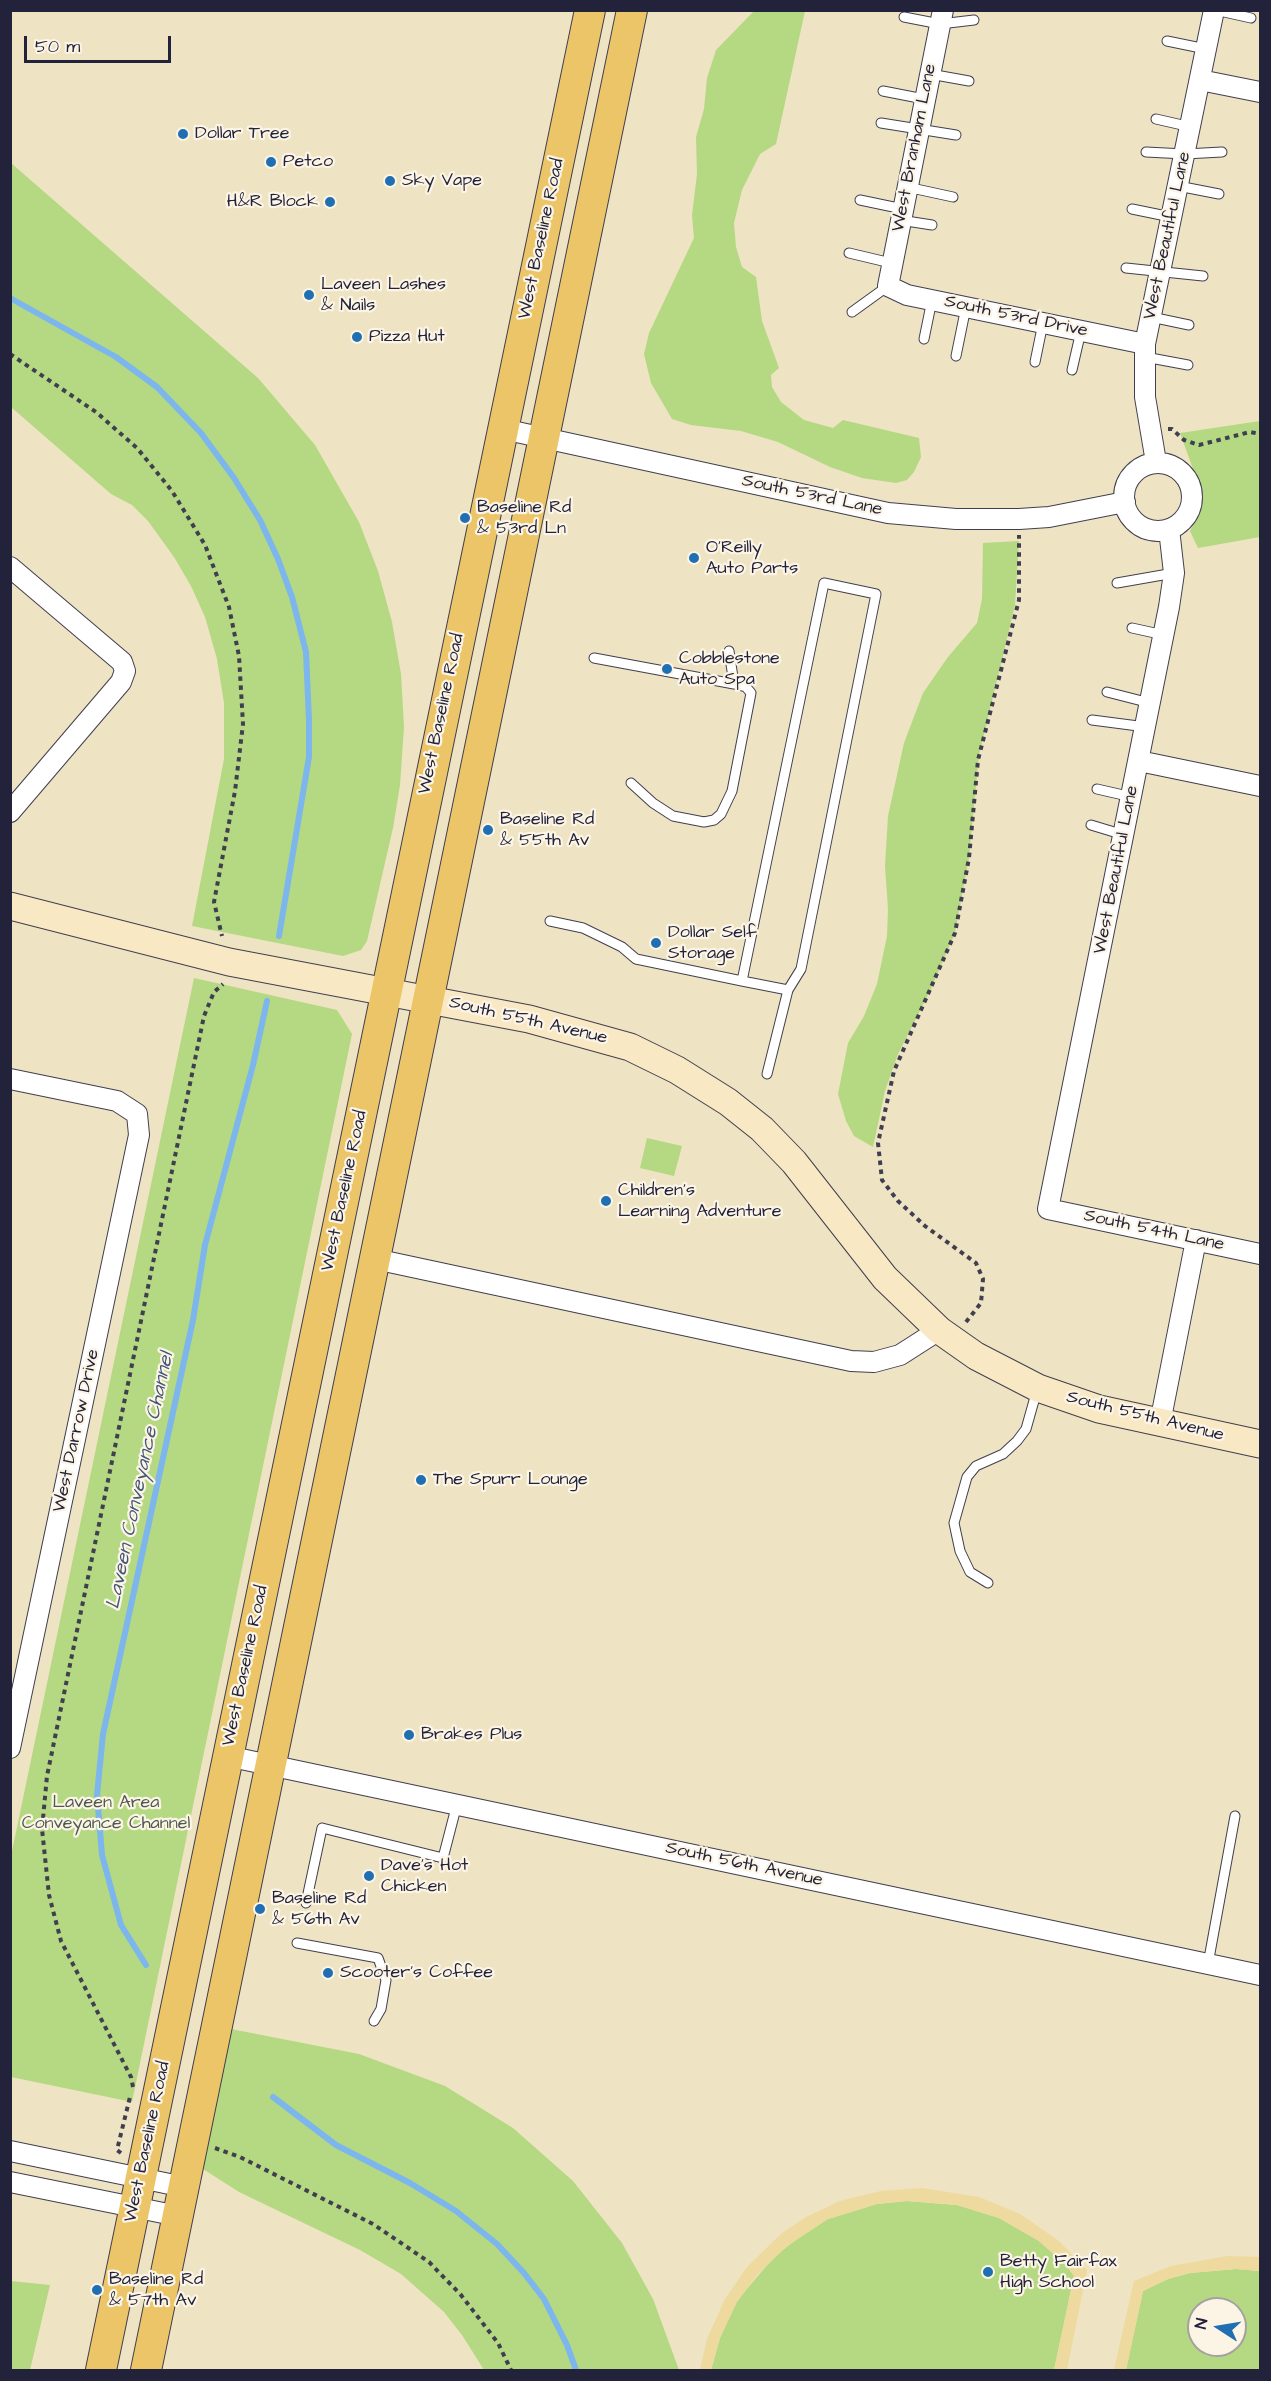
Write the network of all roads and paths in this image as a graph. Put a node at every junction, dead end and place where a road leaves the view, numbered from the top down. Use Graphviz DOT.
graph roads {
  1 [pos="590,10"];
  2 [pos="632,10"];
  3 [pos="1215,10"];
  4 [pos="904,17"];
  5 [pos="941,17"];
  6 [pos="1251,18"];
  7 [pos="975,20"];
  8 [pos="1167,41"];
  9 [pos="1206,49"];
  10 [pos="930,74"];
  11 [pos="1200,80"];
  12 [pos="969,81"];
  13 [pos="883,91"];
  14 [pos="1260,92"];
  15 [pos="924,99"];
  16 [pos="1156,119"];
  17 [pos="881,123"];
  18 [pos="1191,127"];
  19 [pos="919,128"];
  20 [pos="956,135"];
  21 [pos="1146,152"];
  22 [pos="1222,152"];
  23 [pos="1185,154"];
  24 [pos="1178,186"];
  25 [pos="907,187"];
  26 [pos="1219,194"];
  27 [pos="952,197"];
  28 [pos="860,200"];
  29 [pos="1132,209"];
  30 [pos="901,214"];
  31 [pos="1172,217"];
  32 [pos="932,225"];
  33 [pos="849,253"];
  34 [pos="891,263"];
  35 [pos="1126,268"];
  36 [pos="1161,270"];
  37 [pos="1203,276"];
  38 [pos="888,286"];
  39 [pos="932,300"];
  40 [pos="966,307"];
  41 [pos="852,312"];
  42 [pos="1151,317"];
  43 [pos="1043,323"];
  44 [pos="1189,325"];
  45 [pos="1081,331"];
  46 [pos="924,339"];
  47 [pos="1145,350"];
  48 [pos="956,356"];
  49 [pos="1035,362"];
  50 [pos="1188,365"];
  51 [pos="1072,370"];
  52 [pos="503,429"];
  53 [pos="1150,430"];
  54 [pos="1260,434"];
  55 [pos="545,438"];
  56 [pos="1156,462"];
  57 [pos="1125,502"];
  58 [pos="1019,519"];
  59 [pos="1168,529"];
  60 [pos="10,567"];
  61 [pos="1174,573"];
  62 [pos="1117,583"];
  63 [pos="1132,628"];
  64 [pos="1164,635"];
  65 [pos="729,651"];
  66 [pos="594,658"];
  67 [pos="735,684"];
  68 [pos="1107,692"];
  69 [pos="1150,704"];
  70 [pos="1092,720"];
  71 [pos="1146,727"];
  72 [pos="1139,761"];
  73 [pos="631,783"];
  74 [pos="1260,786"];
  75 [pos="1097,789"];
  76 [pos="1132,797"];
  77 [pos="10,812"];
  78 [pos="1091,825"];
  79 [pos="1124,835"];
  80 [pos="10,906"];
  81 [pos="550,921"];
  82 [pos="742,981"];
  83 [pos="788,990"];
  84 [pos="387,992"];
  85 [pos="429,999"];
  86 [pos="767,1074"];
  87 [pos="10,1079"];
  88 [pos="1048,1209"];
  89 [pos="1196,1240"];
  90 [pos="1260,1254"];
  91 [pos="375,1259"];
  92 [pos="939,1330"];
  93 [pos="1038,1388"];
  94 [pos="1160,1423"];
  95 [pos="1260,1444"];
  96 [pos="988,1583"];
  97 [pos="10,1748"];
  98 [pos="227,1756"];
  99 [pos="271,1766"];
  100 [pos="457,1804"];
  101 [pos="1235,1816"];
  102 [pos="306,1903"];
  103 [pos="297,1943"];
  104 [pos="1208,1964"];
  105 [pos="1260,1975"];
  106 [pos="374,2021"];
  107 [pos="10,2151"];
  108 [pos="210,2157"];
  109 [pos="141,2177"];
  110 [pos="10,2182"];
  111 [pos="184,2187"];
  112 [pos="135,2206"];
  113 [pos="178,2216"];
  114 [pos="101,2370"];
  115 [pos="146,2370"];
  116 [pos="511,2370"];
  1 -- 52 [label="main road, West Baseline Road"];
  2 -- 55 [label="main road"];
  3 -- 6 [label="lane"];
  3 -- 9 [label="street, West Beautiful Lane"];
  4 -- 5 [label="lane"];
  5 -- 7 [label="lane"];
  5 -- 10 [label="street, West Branham Lane"];
  8 -- 9 [label="lane"];
  9 -- 11 [label="street, West Beautiful Lane"];
  10 -- 12 [label="lane"];
  10 -- 15 [label="street, West Branham Lane"];
  11 -- 14 [label="street"];
  11 -- 18 [label="street, West Beautiful Lane"];
  13 -- 15 [label="lane"];
  15 -- 19 [label="street, West Branham Lane"];
  16 -- 18 [label="lane"];
  17 -- 19 [label="lane"];
  18 -- 23 [label="street, West Beautiful Lane"];
  19 -- 20 [label="lane"];
  19 -- 25 [label="street, West Branham Lane"];
  21 -- 23 [label="lane"];
  22 -- 23 [label="lane"];
  23 -- 24 [label="street, West Beautiful Lane"];
  24 -- 26 [label="lane"];
  24 -- 31 [label="street, West Beautiful Lane"];
  25 -- 27 [label="lane"];
  25 -- 30 [label="street, West Branham Lane"];
  28 -- 30 [label="lane"];
  29 -- 31 [label="lane"];
  30 -- 32 [label="lane"];
  30 -- 34 [label="street, West Branham Lane"];
  31 -- 36 [label="street, West Beautiful Lane"];
  33 -- 34 [label="lane"];
  34 -- 38 [label="street, West Branham Lane"];
  35 -- 36 [label="lane"];
  36 -- 37 [label="lane"];
  36 -- 42 [label="street, West Beautiful Lane"];
  38 -- 39 [label="street, South 53rd Drive"];
  38 -- 41 [label="lane"];
  39 -- 40 [label="street, South 53rd Drive"];
  39 -- 46 [label="lane"];
  40 -- 43 [label="street, South 53rd Drive"];
  40 -- 48 [label="lane"];
  42 -- 44 [label="lane"];
  42 -- 47 [label="street, West Beautiful Lane"];
  43 -- 45 [label="street, South 53rd Drive"];
  43 -- 49 [label="lane"];
  45 -- 47 [label="street, South 53rd Drive"];
  45 -- 51 [label="lane"];
  47 -- 50 [label="lane"];
  47 -- 53 [label="street, West Beautiful Lane"];
  52 -- 55 [label="street, South 53rd Lane"];
  52 -- 84 [label="main road, West Baseline Road"];
  53 -- 54 [label="path"];
  53 -- 56 [label="street, West Beautiful Lane"];
  55 -- 58 [label="street, South 53rd Lane"];
  55 -- 85 [label="main road"];
  56 -- 57 [label="street"];
  56 -- 59 [label="street"];
  57 -- 58 [label="street, South 53rd Lane"];
  57 -- 59 [label="street"];
  58 -- 92 [label="path"];
  59 -- 61 [label="street, West Beautiful Lane"];
  60 -- 77 [label="street"];
  61 -- 62 [label="lane"];
  61 -- 64 [label="street, West Beautiful Lane"];
  63 -- 64 [label="lane"];
  64 -- 69 [label="street, West Beautiful Lane"];
  65 -- 67 [label="lane"];
  66 -- 67 [label="lane"];
  67 -- 73 [label="lane"];
  68 -- 69 [label="lane"];
  69 -- 71 [label="street, West Beautiful Lane"];
  70 -- 71 [label="lane"];
  71 -- 72 [label="street, West Beautiful Lane"];
  72 -- 74 [label="street"];
  72 -- 76 [label="street, West Beautiful Lane"];
  75 -- 76 [label="lane"];
  76 -- 79 [label="street, West Beautiful Lane"];
  78 -- 79 [label="lane"];
  79 -- 88 [label="street, West Beautiful Lane"];
  80 -- 84 [label="street, South 55th Avenue"];
  81 -- 82 [label="lane"];
  82 -- 83 [label="lane"];
  82 -- 83 [label="lane"];
  83 -- 86 [label="lane"];
  84 -- 85 [label="street, South 55th Avenue"];
  84 -- 98 [label="main road, West Baseline Road"];
  85 -- 91 [label="main road"];
  85 -- 92 [label="street, South 55th Avenue"];
  87 -- 97 [label="street, West Darrow Drive"];
  88 -- 89 [label="street, South 54th Lane"];
  89 -- 90 [label="street, South 54th Lane"];
  89 -- 94 [label="street"];
  91 -- 92 [label="street"];
  91 -- 99 [label="main road"];
  92 -- 93 [label="street, South 55th Avenue"];
  93 -- 94 [label="street, South 55th Avenue"];
  93 -- 96 [label="lane"];
  94 -- 95 [label="street, South 55th Avenue"];
  98 -- 99 [label="street, South 56th Avenue"];
  98 -- 109 [label="main road, West Baseline Road"];
  99 -- 100 [label="street, South 56th Avenue"];
  99 -- 111 [label="main road"];
  100 -- 102 [label="lane"];
  100 -- 104 [label="street, South 56th Avenue"];
  101 -- 104 [label="lane"];
  103 -- 106 [label="lane"];
  104 -- 105 [label="street, South 56th Avenue"];
  107 -- 109 [label="street"];
  108 -- 116 [label="path"];
  109 -- 111 [label="street"];
  109 -- 112 [label="main road, West Baseline Road"];
  110 -- 112 [label="street"];
  111 -- 113 [label="main road"];
  112 -- 113 [label="street"];
  112 -- 114 [label="main road, West Baseline Road"];
  113 -- 115 [label="main road"];
}
